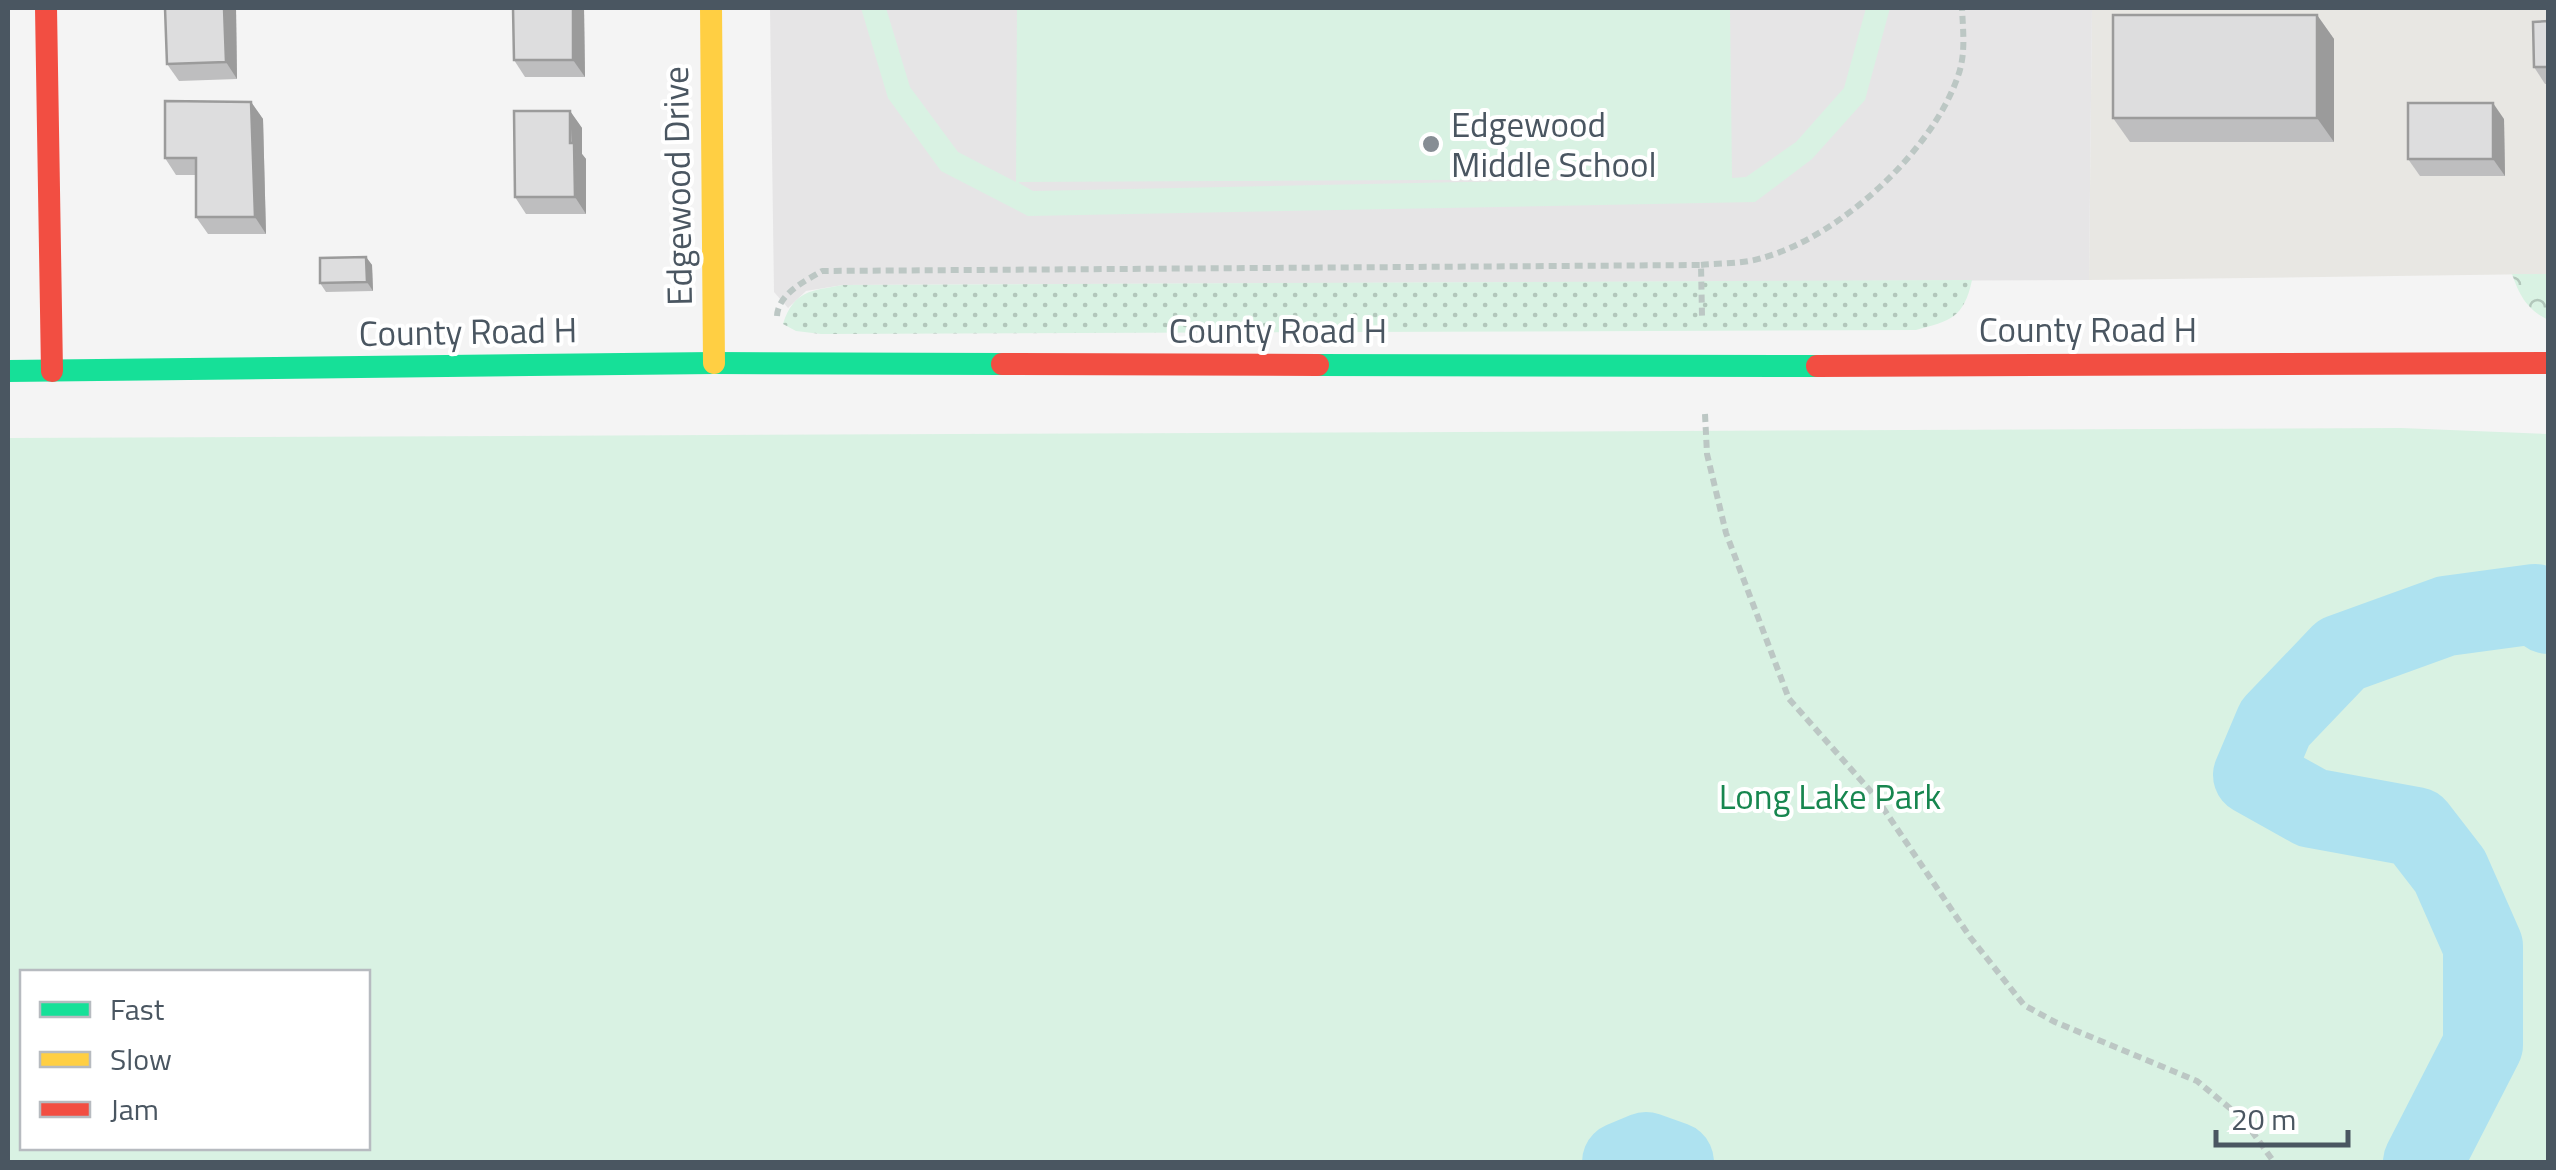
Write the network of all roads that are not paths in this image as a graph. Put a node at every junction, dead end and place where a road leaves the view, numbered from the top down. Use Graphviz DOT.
graph roads {
  1 [pos="46,8"];
  2 [pos="711,8"];
  3 [pos="714,363"];
  4 [pos="2548,363"];
  5 [pos="8,371"];
  6 [pos="52,371"];
  1 -- 6 [label="street"];
  2 -- 3 [label="street, Edgewood Drive"];
  3 -- 4 [label="street, County Road H"];
  3 -- 6 [label="street, County Road H"];
  5 -- 6 [label="street, County Road H"];
}
